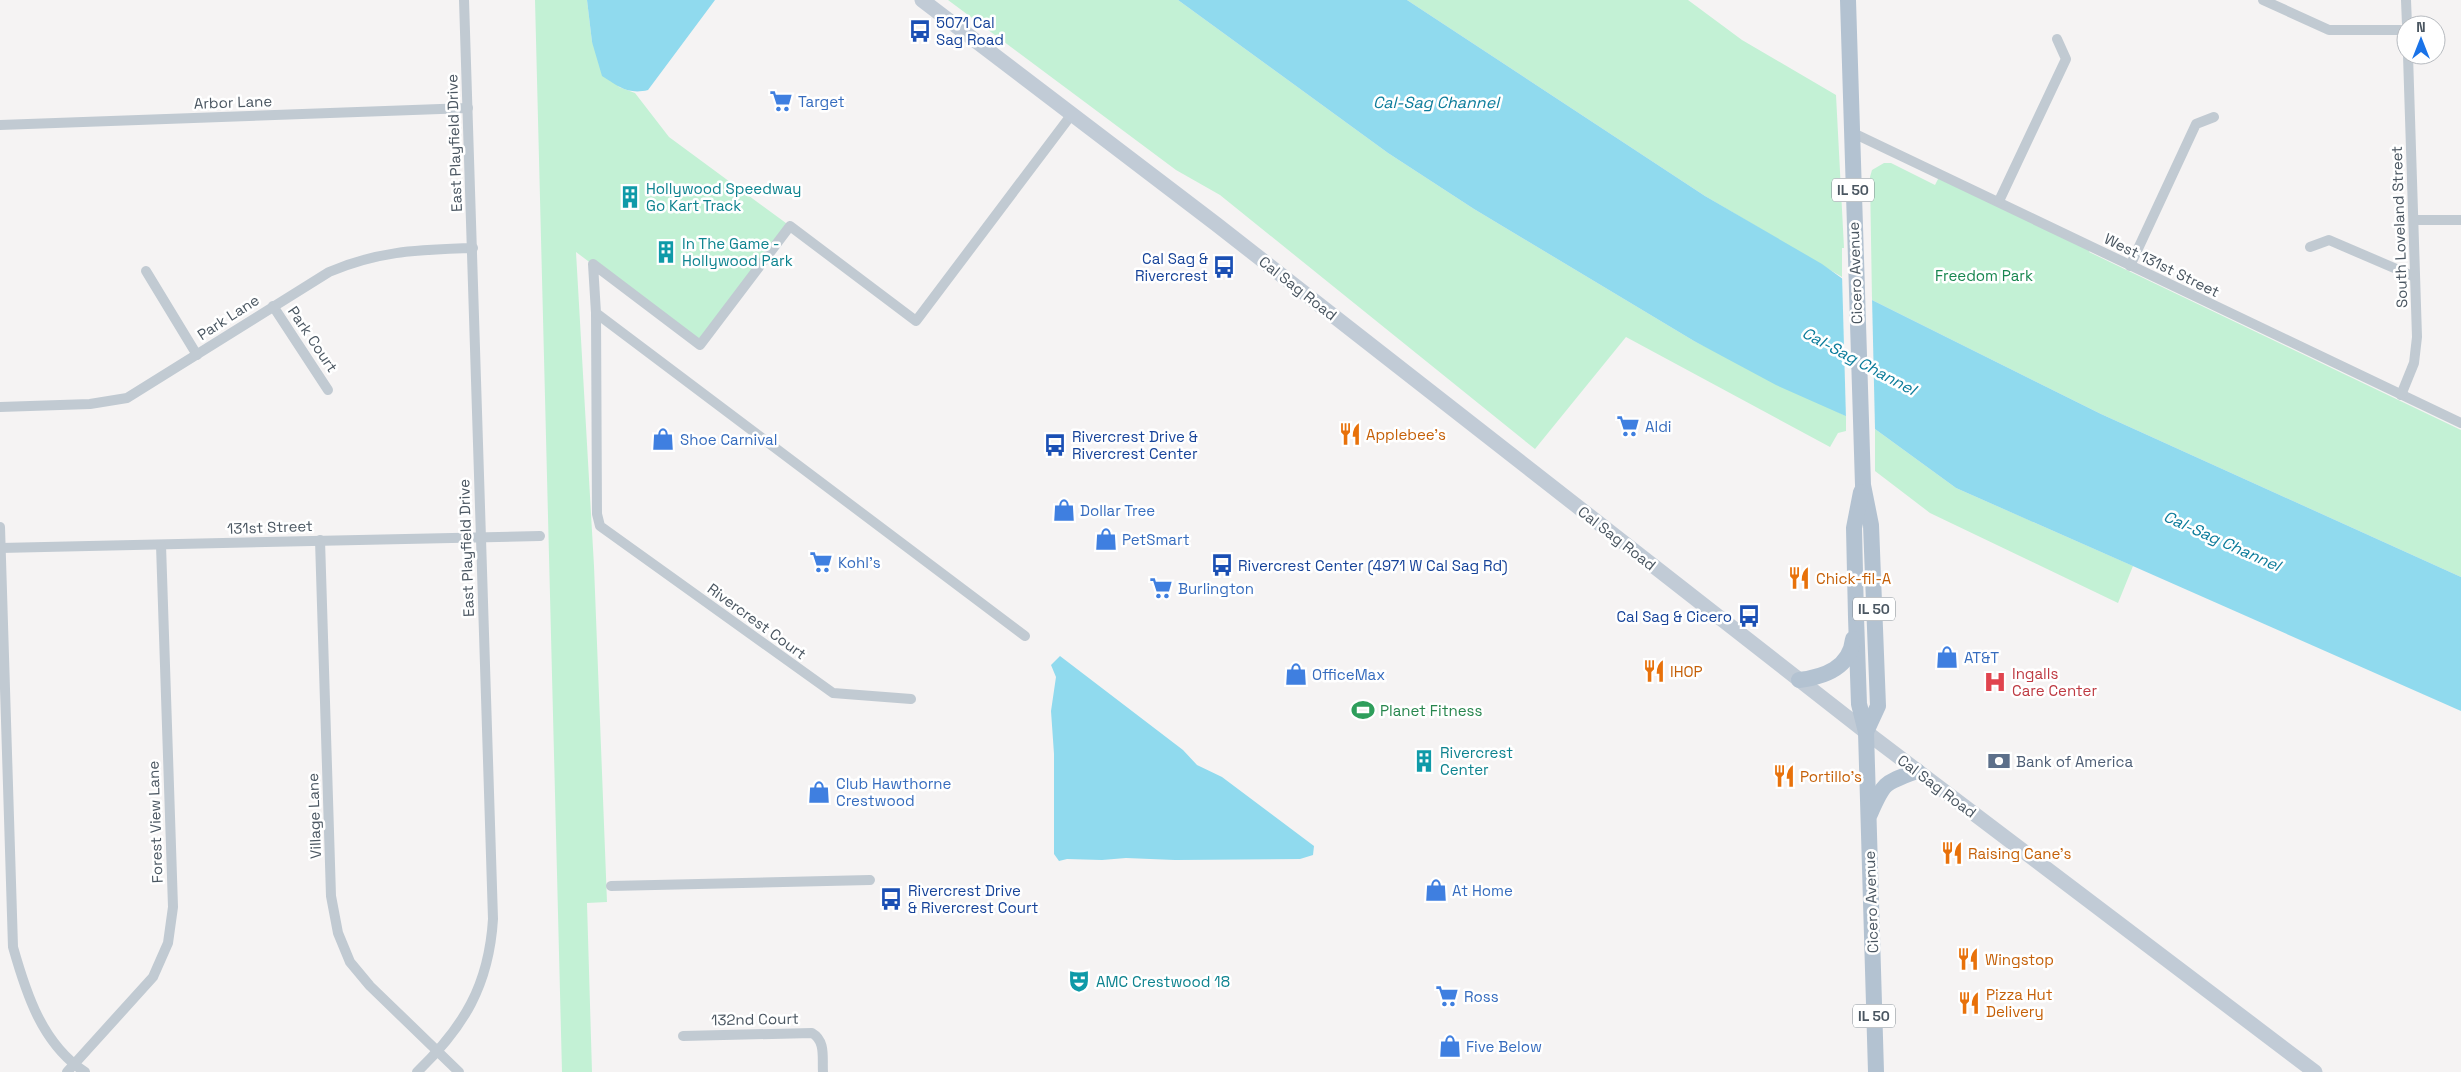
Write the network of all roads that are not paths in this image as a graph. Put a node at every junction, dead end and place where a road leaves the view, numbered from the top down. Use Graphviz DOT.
graph roads {
  1 [pos="464,0"];
  2 [pos="922,0"];
  3 [pos="1848,0"];
  4 [pos="2263,0"];
  5 [pos="2406,0"];
  6 [pos="2406,15"];
  7 [pos="2396,30"];
  8 [pos="2057,39"];
  9 [pos="2408,65"];
  10 [pos="468,108"];
  11 [pos="1072,114"];
  12 [pos="2214,117"];
  13 [pos="0,125"];
  14 [pos="1851,132"];
  15 [pos="1999,201"];
  16 [pos="2414,220"];
  17 [pos="2461,220"];
  18 [pos="2310,247"];
  19 [pos="474,248"];
  20 [pos="2130,266"];
  21 [pos="146,271"];
  22 [pos="2415,277"];
  23 [pos="273,306"];
  24 [pos="596,314"];
  25 [pos="197,355"];
  26 [pos="328,390"];
  27 [pos="2400,395"];
  28 [pos="0,408"];
  29 [pos="2461,423"];
  30 [pos="1862,485"];
  31 [pos="0,527"];
  32 [pos="540,536"];
  33 [pos="481,538"];
  34 [pos="320,540"];
  35 [pos="162,545"];
  36 [pos="0,548"];
  37 [pos="1856,617"];
  38 [pos="1025,636"];
  39 [pos="1799,680"];
  40 [pos="911,699"];
  41 [pos="1866,732"];
  42 [pos="1917,771"];
  43 [pos="1868,818"];
  44 [pos="870,880"];
  45 [pos="611,886"];
  46 [pos="683,1036"];
  47 [pos="438,1052"];
  48 [pos="71,1068"];
  49 [pos="85,1072"];
  50 [pos="417,1072"];
  51 [pos="459,1072"];
  52 [pos="823,1072"];
  53 [pos="1876,1072"];
  54 [pos="2315,1072"];
  1 -- 10 [label="street, East Playfield Drive"];
  2 -- 11 [label="main road, Cal Sag Road"];
  3 -- 14 [label="main road, Cicero Avenue / IL 50"];
  4 -- 7 [label="street"];
  5 -- 6 [label="street"];
  8 -- 15 [label="street"];
  9 -- 16 [label="street, South Loveland Street"];
  10 -- 13 [label="street, Arbor Lane"];
  10 -- 19 [label="street, East Playfield Drive"];
  11 -- 24 [label="street"];
  11 -- 39 [label="main road, Cal Sag Road"];
  12 -- 20 [label="street"];
  14 -- 15 [label="street, West 131st Street"];
  14 -- 30 [label="main road, Cicero Avenue / IL 50"];
  15 -- 20 [label="street, West 131st Street"];
  16 -- 17 [label="street"];
  16 -- 22 [label="street, South Loveland Street"];
  18 -- 22 [label="street"];
  19 -- 23 [label="street, Park Lane"];
  19 -- 33 [label="street, East Playfield Drive"];
  20 -- 27 [label="street, West 131st Street"];
  21 -- 25 [label="street"];
  22 -- 27 [label="street, South Loveland Street"];
  23 -- 25 [label="street, Park Lane"];
  23 -- 26 [label="street, Park Court"];
  24 -- 38 [label="street"];
  24 -- 40 [label="street, Rivercrest Court"];
  25 -- 28 [label="street, Park Lane"];
  27 -- 29 [label="street, West 131st Street"];
  30 -- 37 [label="main road, Cicero Avenue / IL 50"];
  30 -- 41 [label="main road, Cicero Avenue / IL 50"];
  31 -- 36 [label="street"];
  32 -- 33 [label="street, 131st Street"];
  33 -- 34 [label="street, 131st Street"];
  33 -- 47 [label="street, East Playfield Drive"];
  34 -- 35 [label="street, 131st Street"];
  34 -- 47 [label="street, Village Lane"];
  35 -- 36 [label="street, 131st Street"];
  35 -- 48 [label="street, Forest View Lane"];
  36 -- 48 [label="street"];
  37 -- 39 [label="main road"];
  37 -- 41 [label="main road, Cicero Avenue / IL 50"];
  39 -- 41 [label="main road, Cal Sag Road"];
  41 -- 42 [label="main road, Cal Sag Road"];
  41 -- 43 [label="main road, Cicero Avenue / IL 50"];
  42 -- 43 [label="main road"];
  42 -- 54 [label="main road, Cal Sag Road"];
  43 -- 53 [label="main road, Cicero Avenue / IL 50"];
  44 -- 45 [label="street"];
  46 -- 52 [label="street, 132nd Court"];
  47 -- 50 [label="street, East Playfield Drive"];
  47 -- 51 [label="street, Village Lane"];
  48 -- 49 [label="street"];
}
